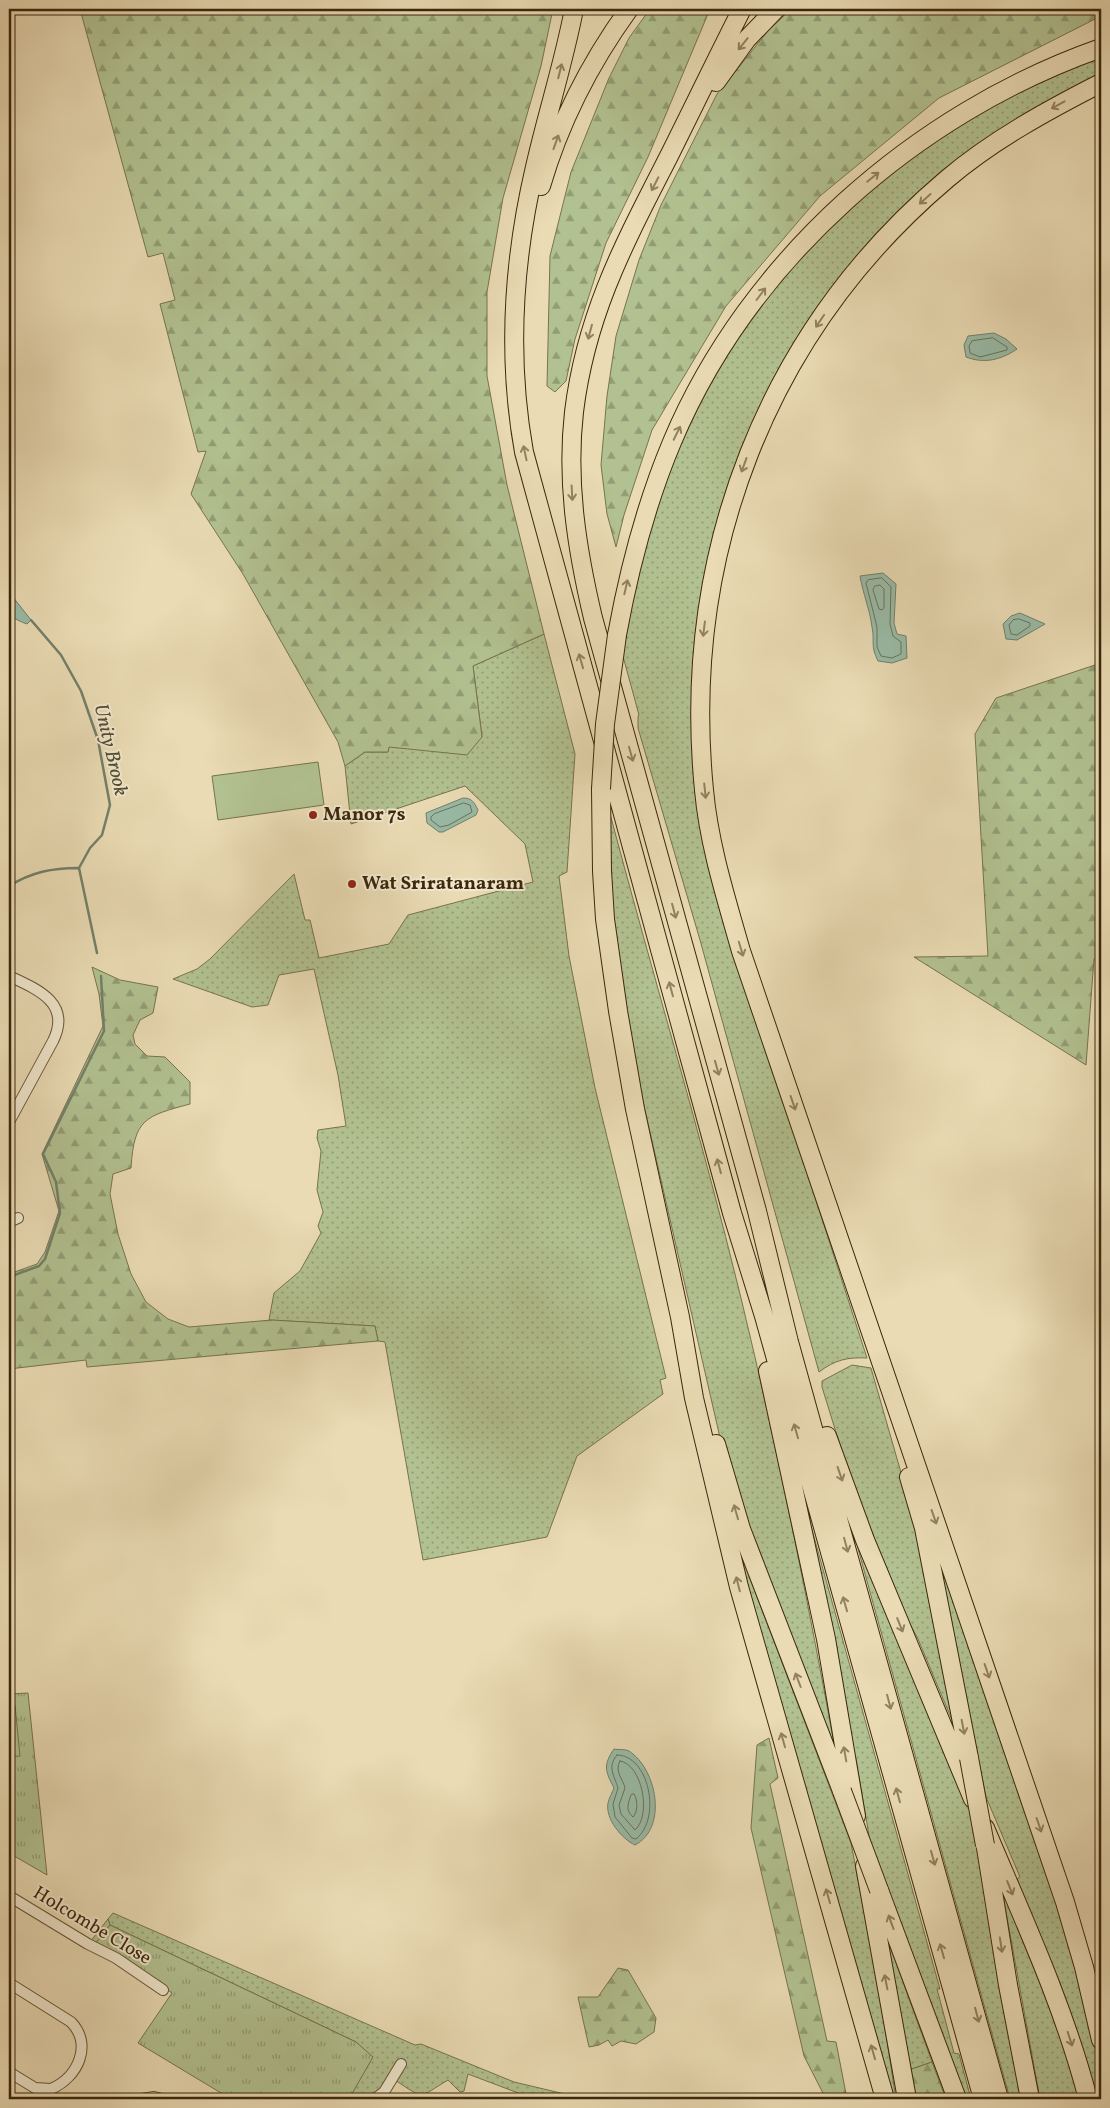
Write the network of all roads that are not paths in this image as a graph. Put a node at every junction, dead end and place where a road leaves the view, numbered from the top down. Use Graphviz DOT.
graph roads {
  1 [pos="574,9"];
  2 [pos="629,9"];
  3 [pos="742,9"];
  4 [pos="776,9"];
  5 [pos="1101,48"];
  6 [pos="1101,83"];
  7 [pos="677,140"];
  8 [pos="516,273"];
  9 [pos="9,976"];
  10 [pos="9,1122"];
  11 [pos="817,1173"];
  12 [pos="757,1211"];
  13 [pos="732,1213"];
  14 [pos="680,1318"];
  15 [pos="9,1896"];
  16 [pos="9,1983"];
  17 [pos="158,1989"];
  18 [pos="1101,2040"];
  19 [pos="401,2064"];
  20 [pos="9,2072"];
  21 [pos="142,2099"];
  22 [pos="162,2099"];
  23 [pos="375,2099"];
  24 [pos="886,2099"];
  25 [pos="907,2099"];
  26 [pos="957,2099"];
  27 [pos="983,2099"];
  28 [pos="999,2099"];
  29 [pos="1030,2099"];
  30 [pos="1088,2099"];
  8 -- 1 [label="highway, one-way"];
  8 -- 2 [label="highway, one-way"];
  3 -- 7 [label="highway"];
  4 -- 7 [label="highway, one-way"];
  14 -- 5 [label="highway, one-way, bridge"];
  6 -- 11 [label="highway, one-way"];
  7 -- 12 [label="highway, one-way"];
  13 -- 8 [label="highway, one-way"];
  9 -- 10 [label="street"];
  11 -- 18 [label="highway, one-way"];
  11 -- 29 [label="highway, one-way, bridge"];
  12 -- 28 [label="highway, one-way"];
  12 -- 30 [label="highway, one-way"];
  25 -- 13 [label="highway, one-way"];
  27 -- 13 [label="highway, one-way"];
  24 -- 14 [label="highway, one-way"];
  26 -- 14 [label="highway, one-way, bridge"];
  15 -- 17 [label="street, Holcombe Close"];
  16 -- 20 [label="street"];
  19 -- 23 [label="street"];
  21 -- 22 [label="street"];
}
